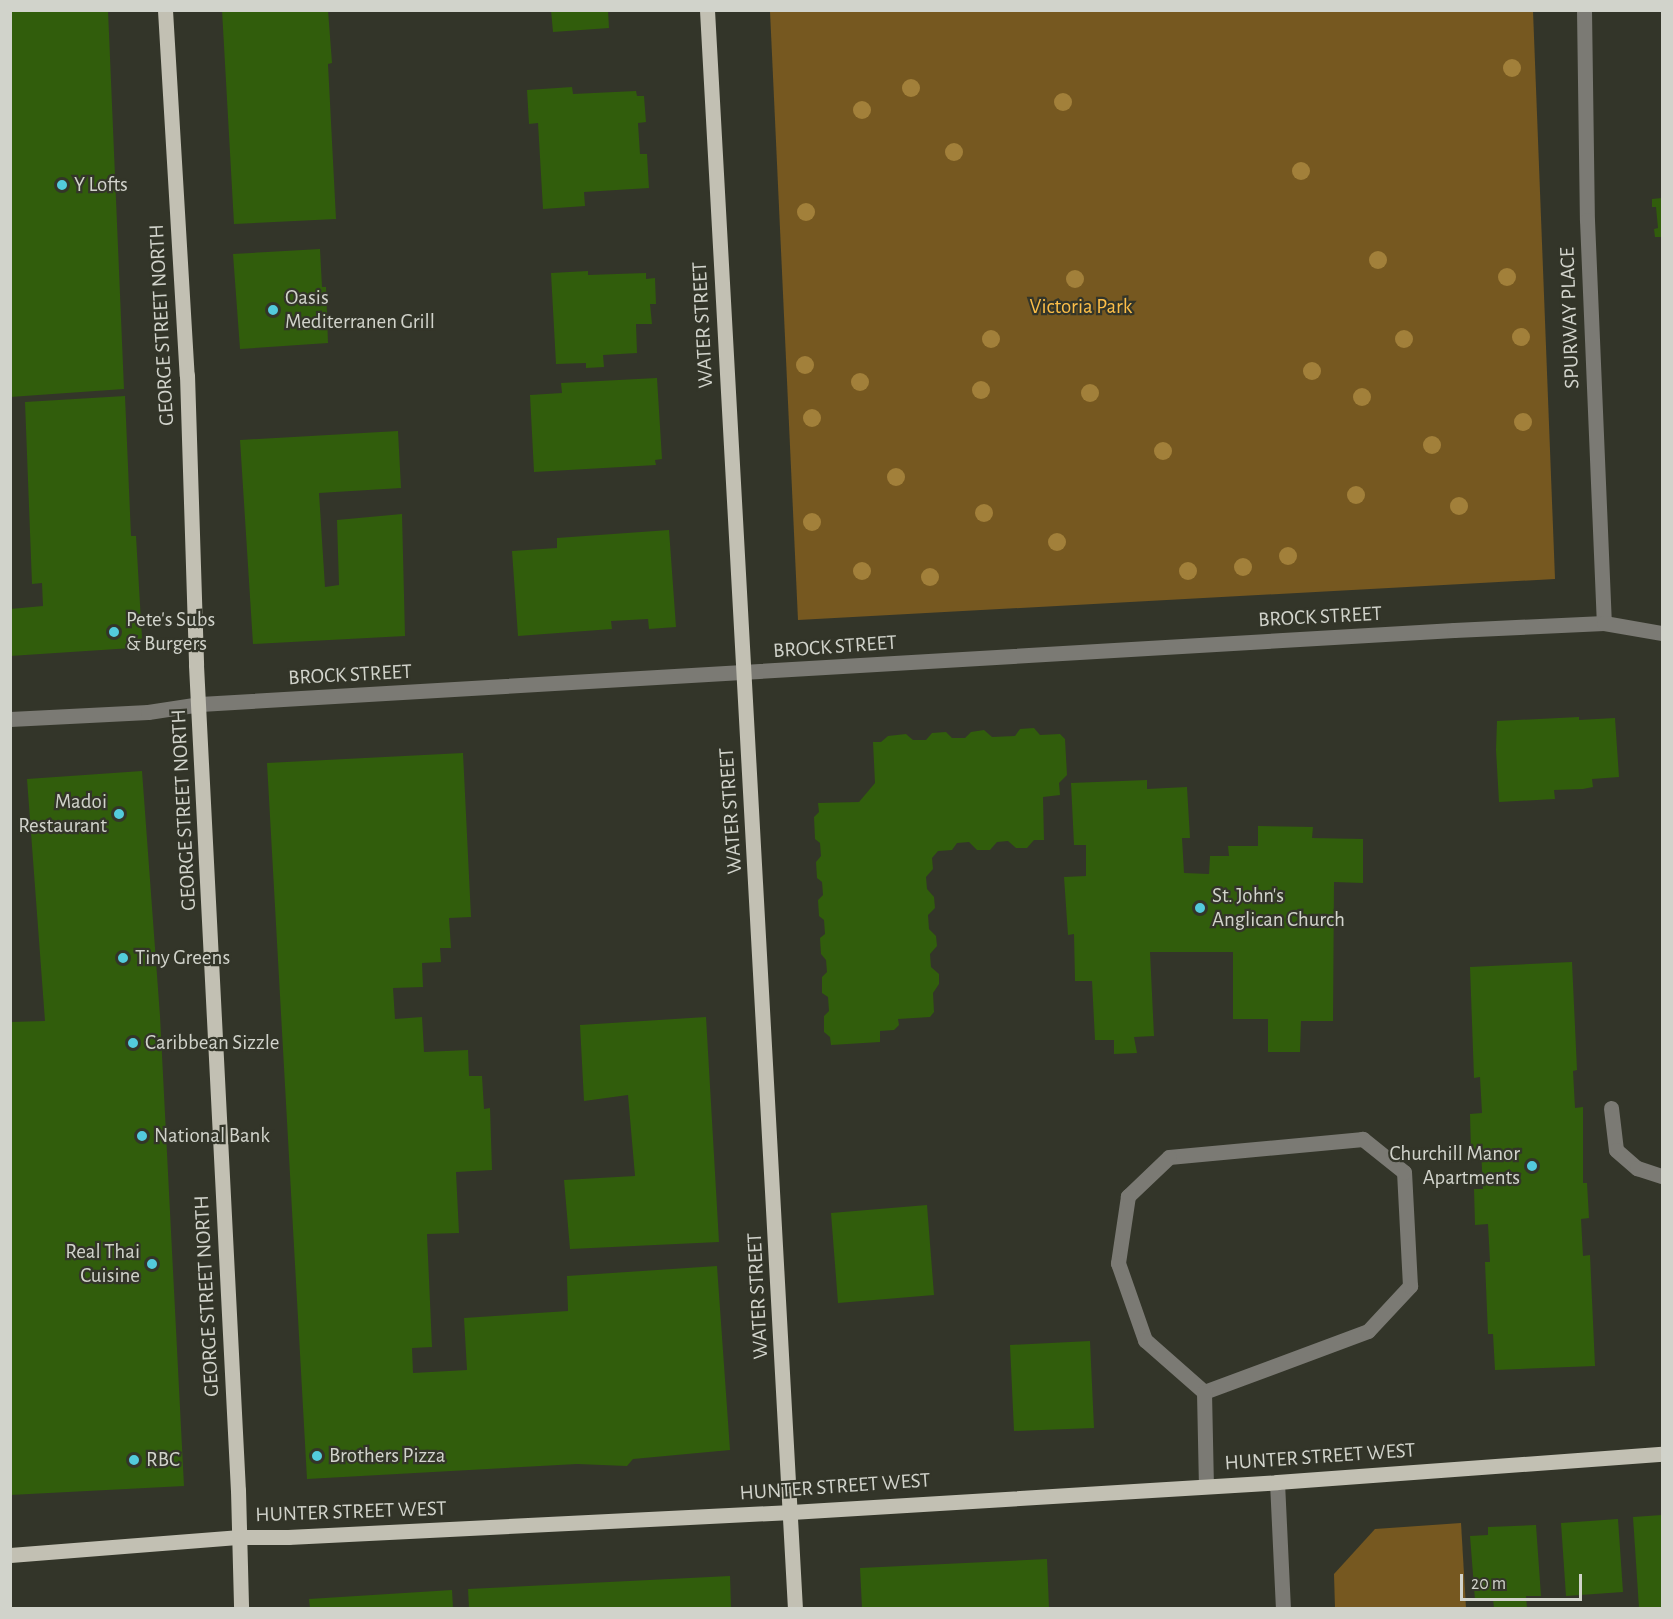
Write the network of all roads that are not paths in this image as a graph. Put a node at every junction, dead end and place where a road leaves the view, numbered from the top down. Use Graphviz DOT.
graph roads {
  1 [pos="165,10"];
  2 [pos="707,10"];
  3 [pos="1584,10"];
  4 [pos="1604,623"];
  5 [pos="1662,633"];
  6 [pos="744,674"];
  7 [pos="200,704"];
  8 [pos="10,719"];
  9 [pos="1611,1108"];
  10 [pos="1662,1176"];
  11 [pos="1204,1392"];
  12 [pos="1662,1454"];
  13 [pos="1277,1482"];
  14 [pos="1206,1485"];
  15 [pos="791,1512"];
  16 [pos="240,1537"];
  17 [pos="10,1555"];
  18 [pos="241,1608"];
  19 [pos="795,1608"];
  20 [pos="1283,1608"];
  1 -- 7 [label="main road, GEORGE STREET NORTH"];
  2 -- 6 [label="main road, WATER STREET"];
  3 -- 4 [label="street, SPURWAY PLACE"];
  4 -- 5 [label="street, BROCK STREET"];
  4 -- 6 [label="street, BROCK STREET"];
  6 -- 7 [label="street, BROCK STREET"];
  6 -- 15 [label="main road, WATER STREET"];
  7 -- 8 [label="street, BROCK STREET"];
  7 -- 16 [label="main road, GEORGE STREET NORTH"];
  9 -- 10 [label="street"];
  11 -- 11 [label="street"];
  11 -- 14 [label="street"];
  12 -- 13 [label="main road, HUNTER STREET WEST"];
  13 -- 14 [label="main road, HUNTER STREET WEST"];
  13 -- 20 [label="street"];
  14 -- 15 [label="main road, HUNTER STREET WEST"];
  15 -- 16 [label="main road, HUNTER STREET WEST"];
  15 -- 19 [label="main road, WATER STREET"];
  16 -- 17 [label="main road, HUNTER STREET WEST"];
  16 -- 18 [label="main road, GEORGE STREET NORTH"];
}
